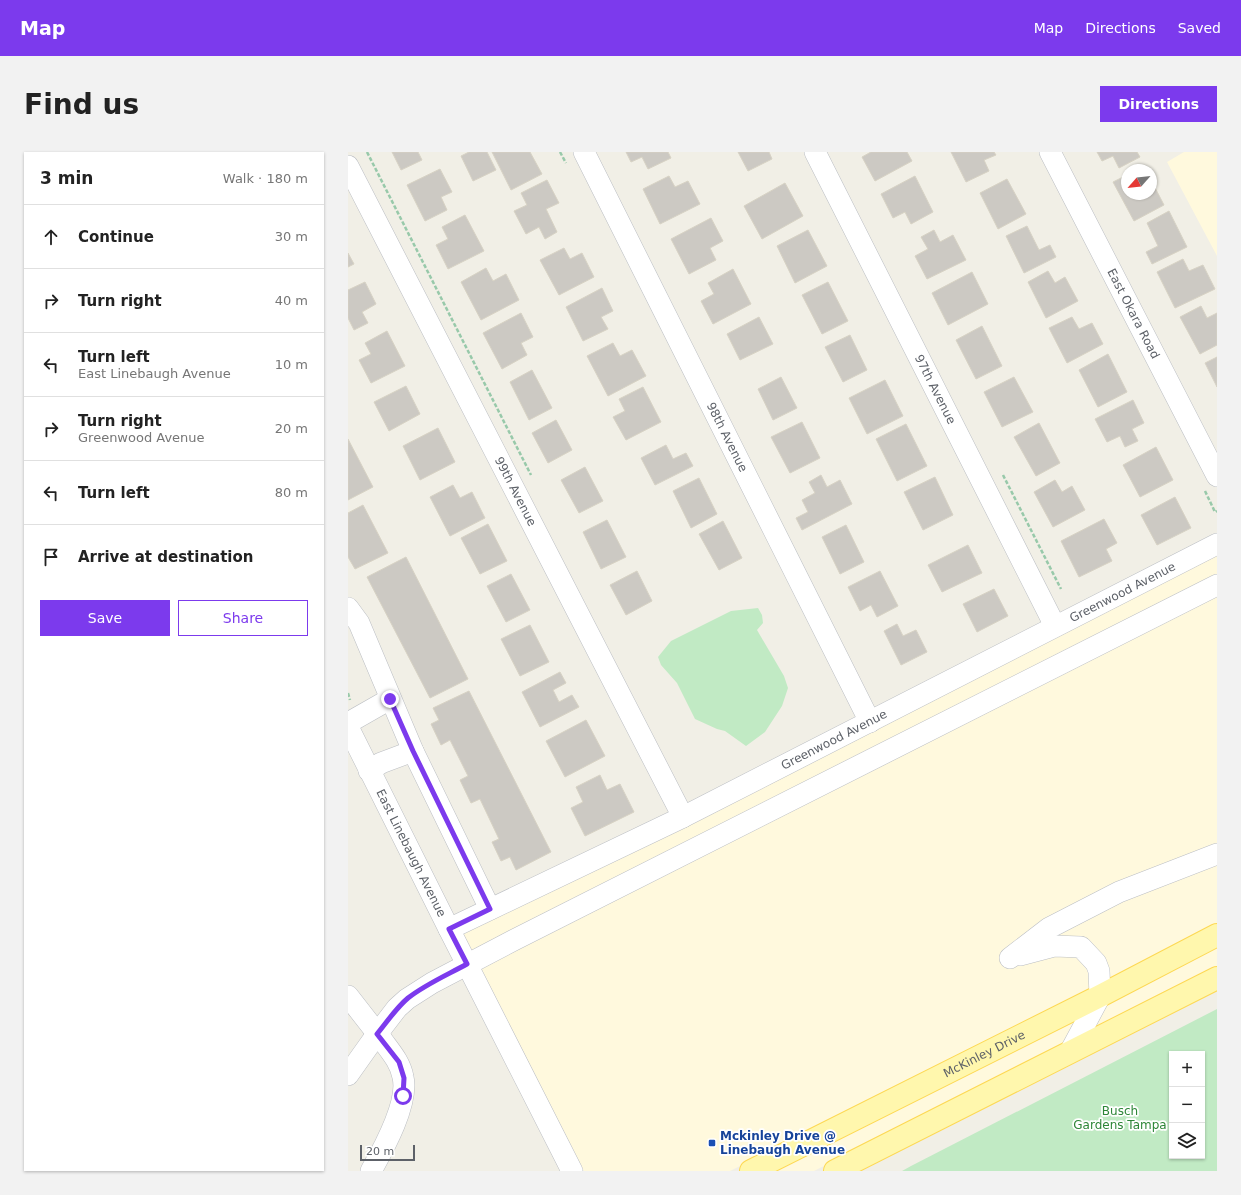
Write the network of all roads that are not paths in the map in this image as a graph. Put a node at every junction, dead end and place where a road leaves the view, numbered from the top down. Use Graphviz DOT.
graph roads {
  1 [pos="584,152"];
  2 [pos="815,152"];
  3 [pos="1050,152"];
  4 [pos="348,166"];
  5 [pos="1217,476"];
  6 [pos="1217,544"];
  7 [pos="1217,584"];
  8 [pos="348,608"];
  9 [pos="1055,626"];
  10 [pos="390,699"];
  11 [pos="870,722"];
  12 [pos="348,724"];
  13 [pos="348,727"];
  14 [pos="413,751"];
  15 [pos="369,771"];
  16 [pos="683,817"];
  17 [pos="1217,854"];
  18 [pos="490,909"];
  19 [pos="449,929"];
  20 [pos="1217,935"];
  21 [pos="467,964"];
  22 [pos="1217,978"];
  23 [pos="348,996"];
  24 [pos="1100,996"];
  25 [pos="377,1034"];
  26 [pos="1070,1052"];
  27 [pos="348,1075"];
  28 [pos="371,1171"];
  29 [pos="572,1171"];
  30 [pos="750,1171"];
  31 [pos="835,1171"];
  1 -- 11 [label="street, 98th Avenue"];
  2 -- 9 [label="street, 97th Avenue"];
  3 -- 5 [label="street, East Okara Road"];
  4 -- 16 [label="street, 99th Avenue"];
  6 -- 9 [label="street, Greenwood Avenue"];
  7 -- 21 [label="street"];
  8 -- 10 [label="street"];
  9 -- 11 [label="street, Greenwood Avenue"];
  10 -- 12 [label="street"];
  10 -- 14 [label="street"];
  11 -- 16 [label="street, Greenwood Avenue"];
  13 -- 15 [label="street, East Linebaugh Avenue"];
  14 -- 15 [label="street"];
  14 -- 18 [label="street"];
  15 -- 19 [label="street, East Linebaugh Avenue"];
  16 -- 18 [label="street, Greenwood Avenue"];
  17 -- 24 [label="street"];
  18 -- 19 [label="street, Greenwood Avenue"];
  19 -- 21 [label="street, East Linebaugh Avenue"];
  20 -- 24 [label="main road, McKinley Drive"];
  21 -- 25 [label="street"];
  21 -- 29 [label="street, East Linebaugh Avenue"];
  22 -- 26 [label="main road"];
  23 -- 25 [label="street"];
  24 -- 26 [label="street"];
  24 -- 30 [label="main road, McKinley Drive"];
  25 -- 27 [label="street"];
  25 -- 28 [label="street"];
  26 -- 31 [label="main road"];
}
